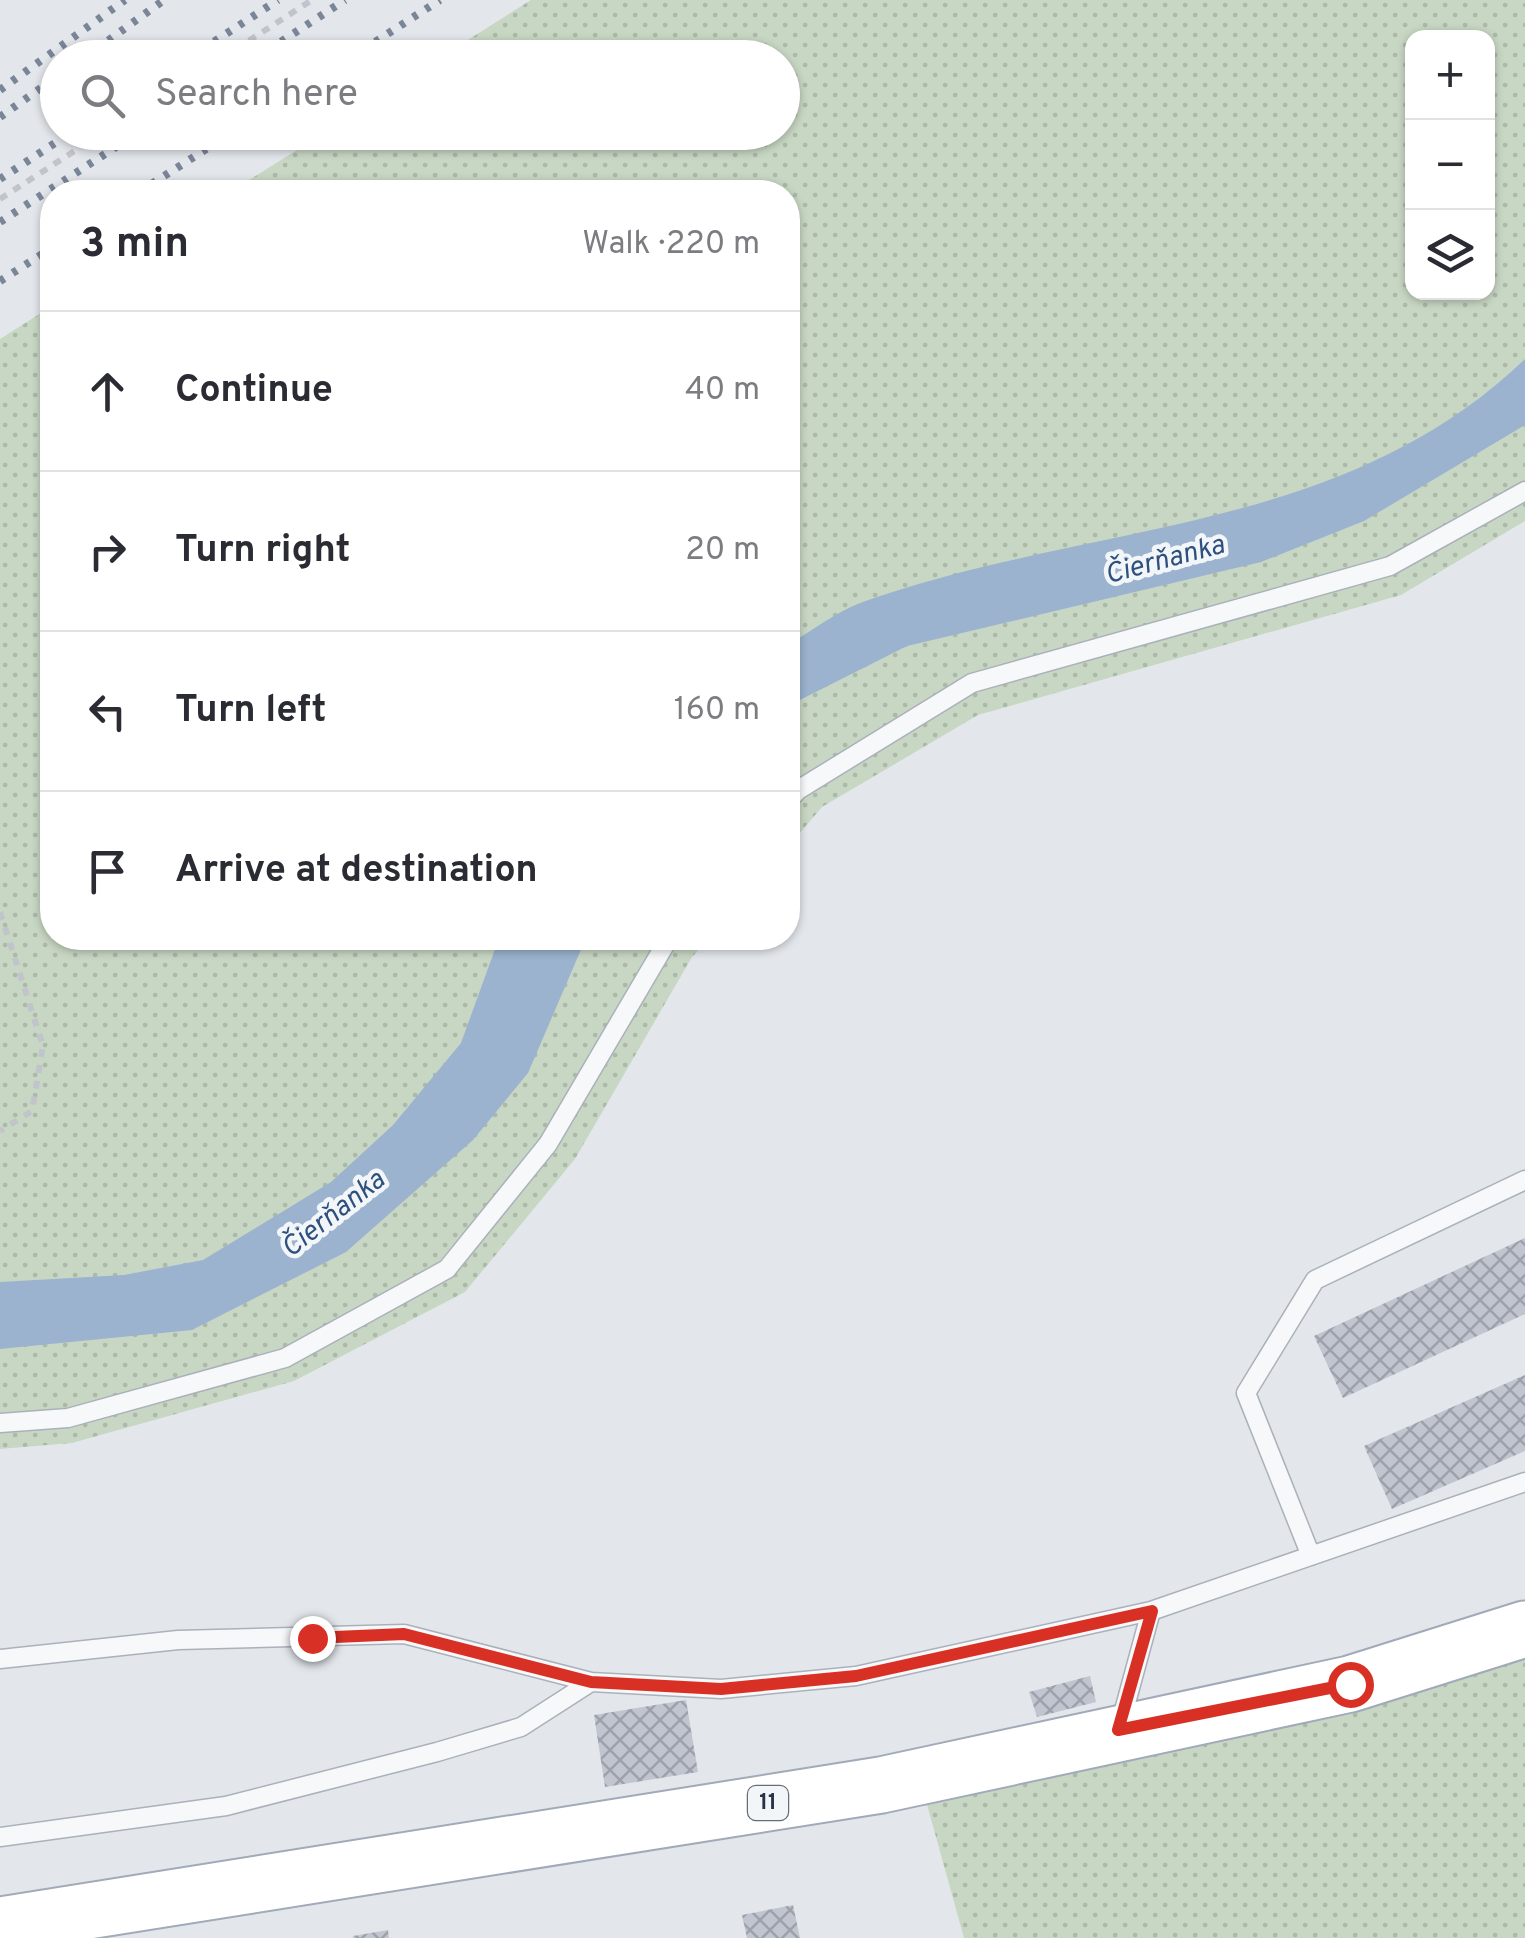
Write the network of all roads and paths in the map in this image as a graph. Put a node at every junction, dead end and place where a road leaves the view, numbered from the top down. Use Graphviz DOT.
graph roads {
  1 [pos="312,0"];
  2 [pos="250,40"];
  3 [pos="76,150"];
  4 [pos="0,199"];
  5 [pos="1525,491"];
  6 [pos="800,789"];
  7 [pos="0,912"];
  8 [pos="663,950"];
  9 [pos="0,1131"];
  10 [pos="1525,1180"];
  11 [pos="0,1423"];
  12 [pos="1525,1482"];
  13 [pos="1310,1556"];
  14 [pos="1152,1611"];
  15 [pos="1525,1629"];
  16 [pos="0,1659"];
  17 [pos="591,1682"];
  18 [pos="1118,1730"];
  19 [pos="0,1837"];
  20 [pos="0,1926"];
  1 -- 2 [label="path"];
  3 -- 4 [label="path"];
  5 -- 6 [label="lane"];
  7 -- 9 [label="path"];
  8 -- 11 [label="lane"];
  10 -- 13 [label="lane"];
  12 -- 13 [label="lane"];
  13 -- 14 [label="lane"];
  14 -- 17 [label="lane"];
  14 -- 18 [label="lane"];
  15 -- 18 [label="main road, 11"];
  16 -- 17 [label="lane"];
  17 -- 19 [label="lane"];
  18 -- 20 [label="main road, 11"];
}
